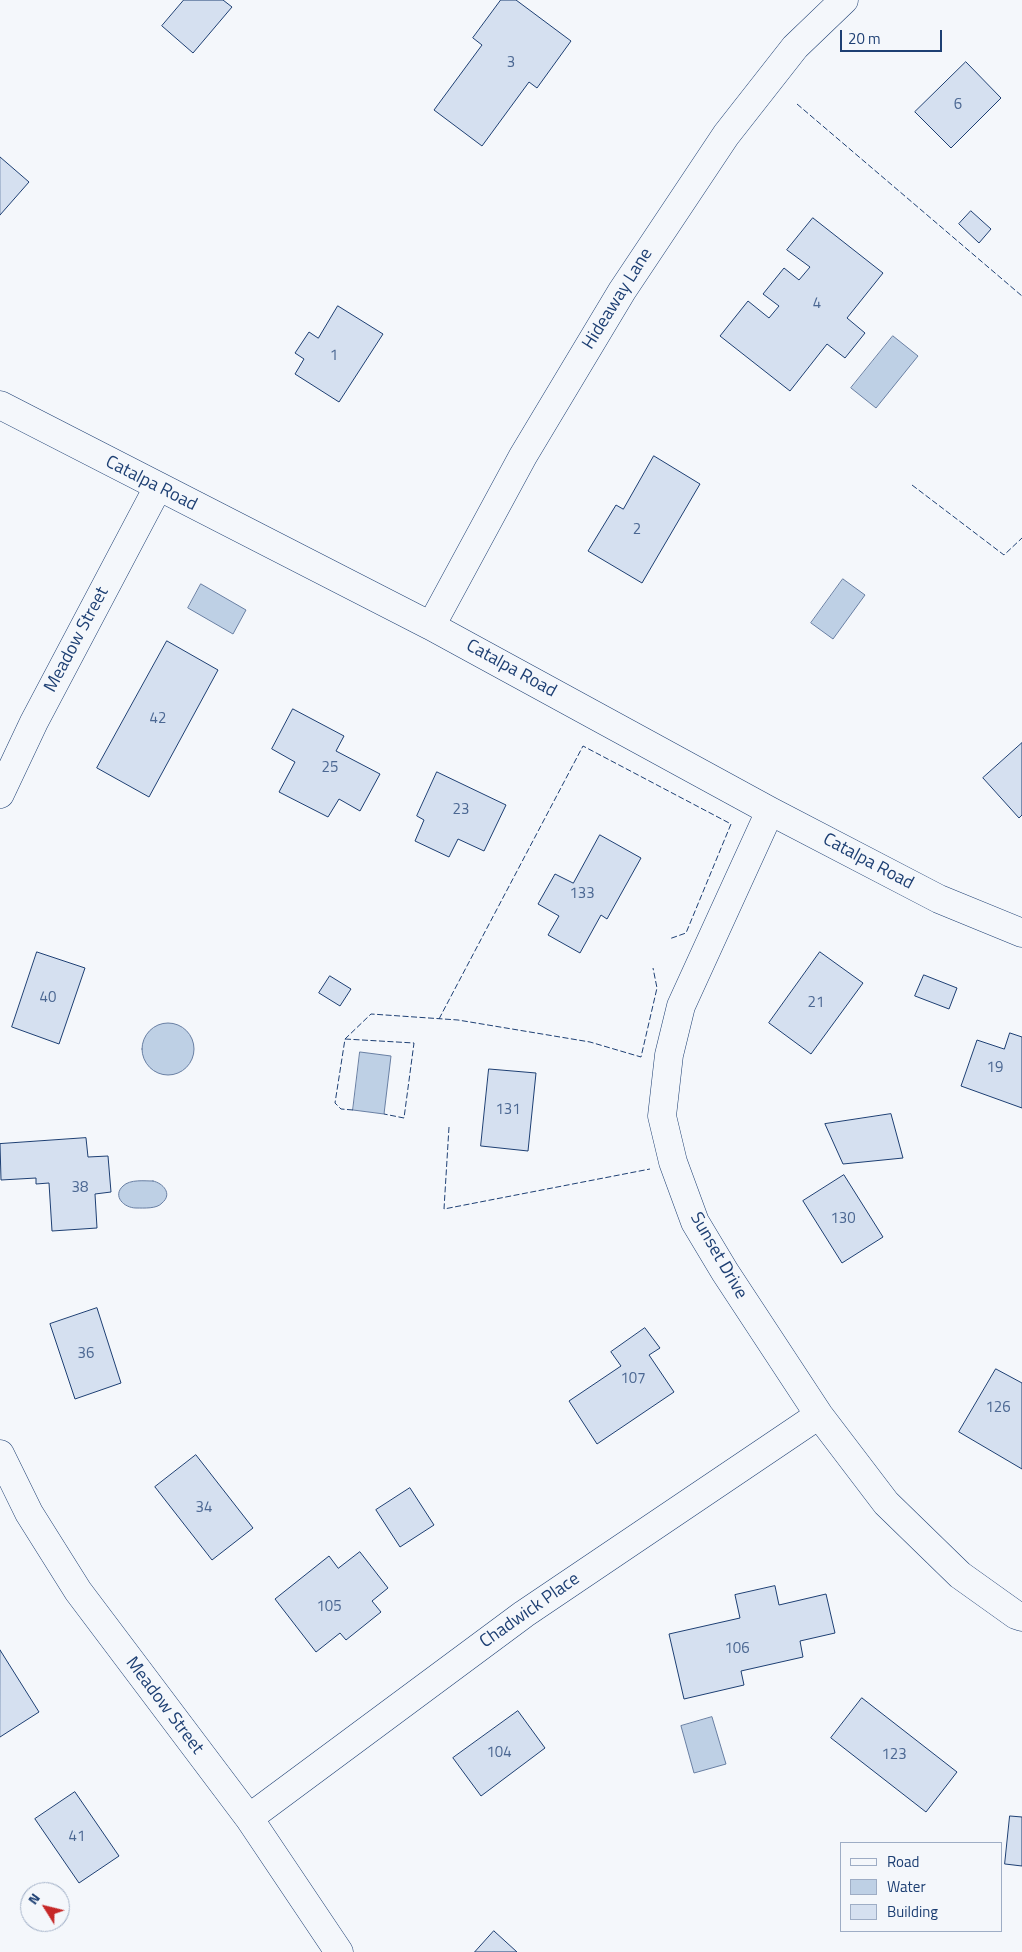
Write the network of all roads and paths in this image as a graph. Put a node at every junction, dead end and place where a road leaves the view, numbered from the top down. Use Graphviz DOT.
graph roads {
  1 [pos="844,0"];
  2 [pos="0,405"];
  3 [pos="158,487"];
  4 [pos="431,626"];
  5 [pos="0,794"];
  6 [pos="770,811"];
  7 [pos="1022,933"];
  8 [pos="819,1414"];
  9 [pos="0,1454"];
  10 [pos="1022,1617"];
  11 [pos="249,1818"];
  12 [pos="339,1952"];
  1 -- 4 [label="street, Hideaway Lane"];
  2 -- 3 [label="street, Catalpa Road"];
  3 -- 4 [label="street, Catalpa Road"];
  3 -- 5 [label="street, Meadow Street"];
  4 -- 6 [label="street, Catalpa Road"];
  6 -- 7 [label="street, Catalpa Road"];
  6 -- 8 [label="street, Sunset Drive"];
  8 -- 10 [label="street, Sunset Drive"];
  8 -- 11 [label="street, Chadwick Place"];
  9 -- 11 [label="street, Meadow Street"];
  11 -- 12 [label="street, Meadow Street"];
}
